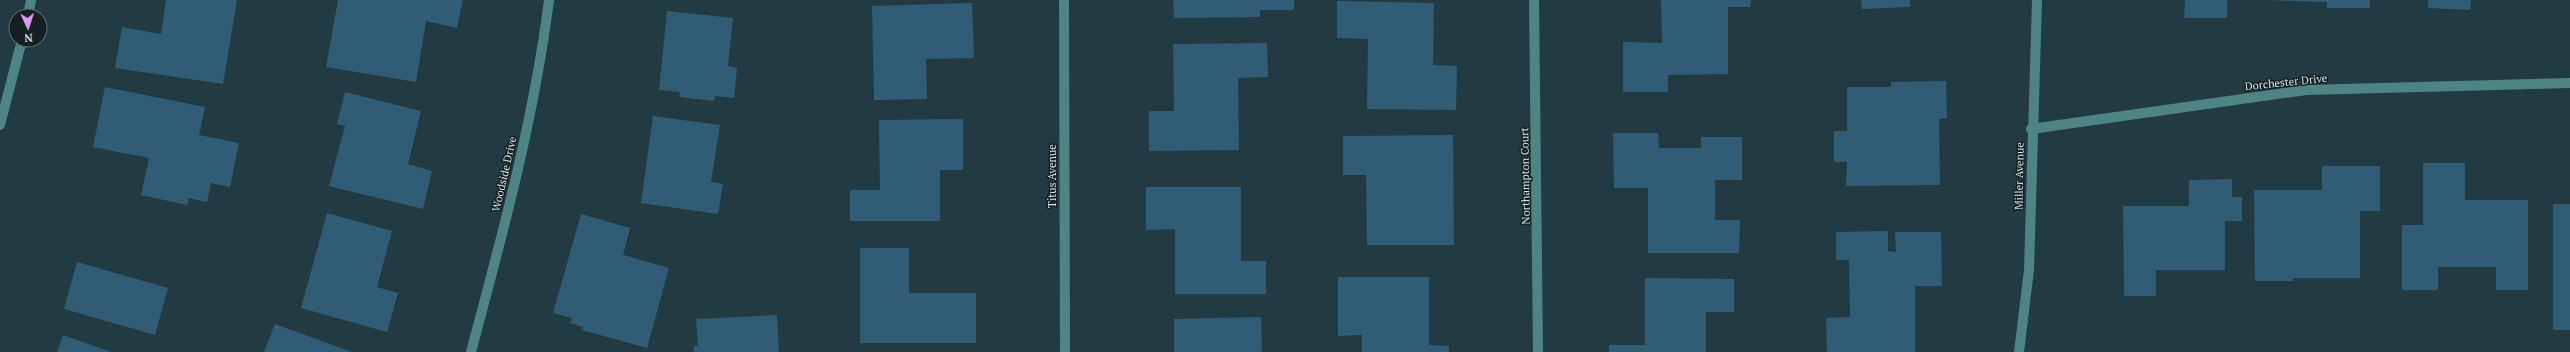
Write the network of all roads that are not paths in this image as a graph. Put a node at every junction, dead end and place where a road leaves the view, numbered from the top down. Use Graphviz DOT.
graph roads {
  1 [pos="549,0"];
  2 [pos="1064,0"];
  3 [pos="1534,0"];
  4 [pos="2037,0"];
  5 [pos="20,48"];
  6 [pos="2570,83"];
  7 [pos="0,125"];
  8 [pos="2031,129"];
  9 [pos="472,352"];
  10 [pos="1064,352"];
  11 [pos="1538,352"];
  12 [pos="2019,352"];
  1 -- 9 [label="street, Woodside Drive"];
  2 -- 10 [label="street, Titus Avenue"];
  3 -- 11 [label="street, Northampton Court"];
  4 -- 8 [label="street, Miller Avenue"];
  5 -- 7 [label="street"];
  6 -- 8 [label="street, Dorchester Drive"];
  8 -- 12 [label="street, Miller Avenue"];
}
